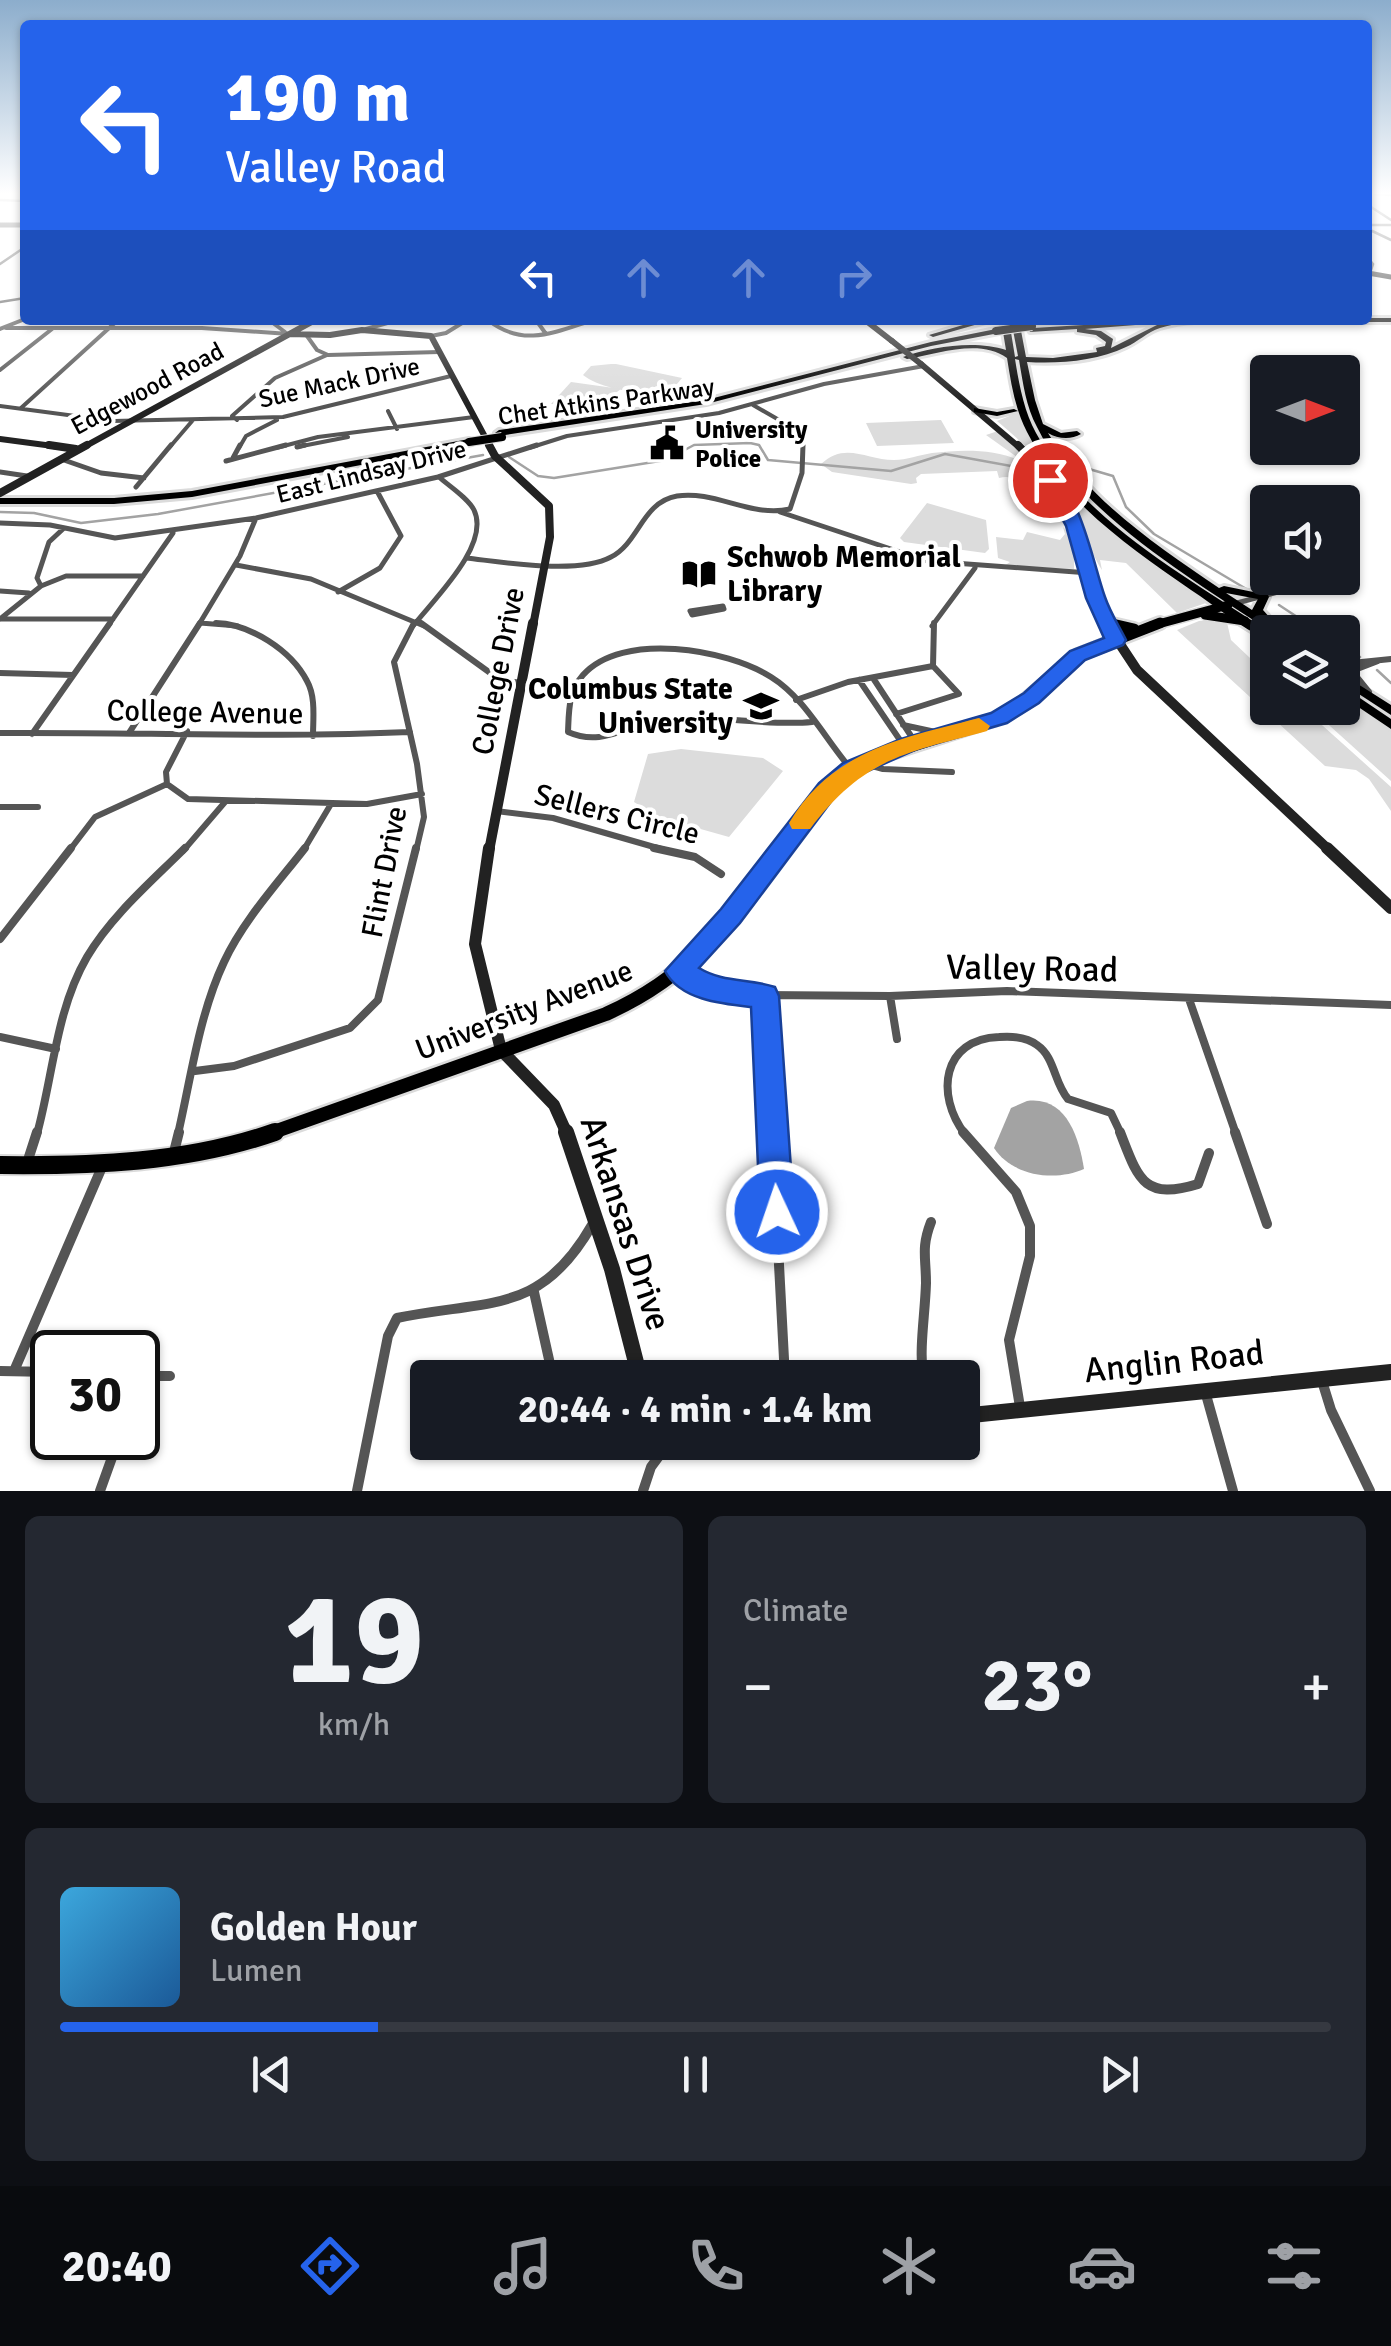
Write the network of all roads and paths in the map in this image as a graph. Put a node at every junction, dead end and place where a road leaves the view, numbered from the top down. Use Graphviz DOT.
graph roads {
  1 [pos="115,325"];
  2 [pos="204,325"];
  3 [pos="276,325"];
  4 [pos="305,325"];
  5 [pos="380,325"];
  6 [pos="459,325"];
  7 [pos="494,325"];
  8 [pos="539,325"];
  9 [pos="580,325"];
  10 [pos="871,325"];
  11 [pos="970,325"];
  12 [pos="1007,325"];
  13 [pos="1016,325"];
  14 [pos="1044,325"];
  15 [pos="1060,325"];
  16 [pos="1101,325"];
  17 [pos="1169,325"];
  18 [pos="54,328"];
  19 [pos="202,328"];
  20 [pos="1032,328"];
  21 [pos="3,329"];
  22 [pos="112,329"];
  23 [pos="362,330"];
  24 [pos="288,334"];
  25 [pos="996,334"];
  26 [pos="546,335"];
  27 [pos="307,336"];
  28 [pos="431,336"];
  29 [pos="1020,343"];
  30 [pos="440,352"];
  31 [pos="1011,354"];
  32 [pos="328,355"];
  33 [pos="885,360"];
  34 [pos="1023,360"];
  35 [pos="922,365"];
  36 [pos="0,370"];
  37 [pos="451,376"];
  38 [pos="752,404"];
  39 [pos="0,406"];
  40 [pos="21,408"];
  41 [pos="1018,408"];
  42 [pos="977,410"];
  43 [pos="388,412"];
  44 [pos="623,416"];
  45 [pos="474,417"];
  46 [pos="138,418"];
  47 [pos="283,418"];
  48 [pos="194,419"];
  49 [pos="1038,419"];
  50 [pos="237,420"];
  51 [pos="990,420"];
  52 [pos="397,430"];
  53 [pos="500,434"];
  54 [pos="1077,434"];
  55 [pos="0,439"];
  56 [pos="76,449"];
  57 [pos="495,456"];
  58 [pos="233,458"];
  59 [pos="60,459"];
  60 [pos="226,461"];
  61 [pos="0,472"];
  62 [pos="27,476"];
  63 [pos="438,477"];
  64 [pos="144,478"];
  65 [pos="136,487"];
  66 [pos="377,491"];
  67 [pos="4,498"];
  68 [pos="780,512"];
  69 [pos="256,518"];
  70 [pos="0,523"];
  71 [pos="64,528"];
  72 [pos="174,532"];
  73 [pos="466,558"];
  74 [pos="544,562"];
  75 [pos="236,564"];
  76 [pos="976,568"];
  77 [pos="1090,573"];
  78 [pos="144,576"];
  79 [pos="1202,584"];
  80 [pos="42,586"];
  81 [pos="0,592"];
  82 [pos="336,592"];
  83 [pos="30,593"];
  84 [pos="1271,595"];
  85 [pos="1264,597"];
  86 [pos="723,606"];
  87 [pos="1218,608"];
  88 [pos="1263,615"];
  89 [pos="0,619"];
  90 [pos="114,619"];
  91 [pos="416,620"];
  92 [pos="1250,620"];
  93 [pos="1246,622"];
  94 [pos="198,623"];
  95 [pos="1106,623"];
  96 [pos="1250,625"];
  97 [pos="1143,629"];
  98 [pos="1120,639"];
  99 [pos="1391,659"];
  100 [pos="1378,660"];
  101 [pos="1360,662"];
  102 [pos="932,666"];
  103 [pos="0,673"];
  104 [pos="894,674"];
  105 [pos="72,675"];
  106 [pos="771,676"];
  107 [pos="873,678"];
  108 [pos="859,680"];
  109 [pos="521,683"];
  110 [pos="1360,689"];
  111 [pos="884,696"];
  112 [pos="796,700"];
  113 [pos="1360,702"];
  114 [pos="1391,709"];
  115 [pos="896,714"];
  116 [pos="812,722"];
  117 [pos="902,724"];
  118 [pos="1391,724"];
  119 [pos="187,731"];
  120 [pos="129,732"];
  121 [pos="410,732"];
  122 [pos="0,734"];
  123 [pos="32,734"];
  124 [pos="945,734"];
  125 [pos="313,736"];
  126 [pos="910,744"];
  127 [pos="858,766"];
  128 [pos="952,772"];
  129 [pos="168,784"];
  130 [pos="422,794"];
  131 [pos="225,802"];
  132 [pos="331,804"];
  133 [pos="0,807"];
  134 [pos="38,807"];
  135 [pos="496,811"];
  136 [pos="721,874"];
  137 [pos="1391,908"];
  138 [pos="0,939"];
  139 [pos="679,971"];
  140 [pos="765,996"];
  141 [pos="890,996"];
  142 [pos="1189,999"];
  143 [pos="1391,1005"];
  144 [pos="0,1037"];
  145 [pos="897,1039"];
  146 [pos="56,1049"];
  147 [pos="502,1050"];
  148 [pos="195,1071"];
  149 [pos="1208,1152"];
  150 [pos="173,1156"];
  151 [pos="26,1164"];
  152 [pos="0,1165"];
  153 [pos="102,1166"];
  154 [pos="596,1220"];
  155 [pos="931,1222"];
  156 [pos="1266,1224"];
  157 [pos="534,1292"];
  158 [pos="549,1360"];
  159 [pos="635,1360"];
  160 [pos="784,1360"];
  161 [pos="924,1360"];
  162 [pos="0,1370"];
  163 [pos="14,1370"];
  164 [pos="30,1371"];
  165 [pos="1391,1372"];
  166 [pos="170,1376"];
  167 [pos="160,1377"];
  168 [pos="1322,1380"];
  169 [pos="1204,1390"];
  170 [pos="1021,1410"];
  171 [pos="980,1414"];
  172 [pos="111,1460"];
  173 [pos="655,1460"];
  174 [pos="100,1491"];
  175 [pos="357,1491"];
  176 [pos="643,1491"];
  177 [pos="1233,1491"];
  178 [pos="1370,1491"];
  1 -- 22 [label="street"];
  2 -- 19 [label="street"];
  3 -- 24 [label="street"];
  4 -- 24 [label="street, Edgewood Road"];
  5 -- 23 [label="street"];
  6 -- 28 [label="street"];
  7 -- 26 [label="street"];
  8 -- 26 [label="street"];
  9 -- 26 [label="street"];
  10 -- 35 [label="street, bridge"];
  11 -- 44 [label="highway"];
  12 -- 31 [label="highway"];
  13 -- 29 [label="highway"];
  14 -- 20 [label="highway"];
  15 -- 20 [label="highway, Chet Atkins Parkway"];
  16 -- 20 [label="highway, Chet Atkins Parkway"];
  17 -- 34 [label="highway"];
  18 -- 21 [label="street"];
  18 -- 22 [label="street"];
  18 -- 36 [label="street"];
  19 -- 22 [label="street"];
  19 -- 24 [label="street"];
  20 -- 25 [label="highway, Chet Atkins Parkway, bridge"];
  20 -- 29 [label="highway"];
  22 -- 40 [label="street"];
  23 -- 27 [label="street"];
  23 -- 28 [label="street"];
  24 -- 27 [label="street"];
  24 -- 46 [label="street, Edgewood Road"];
  25 -- 33 [label="highway, Chet Atkins Parkway"];
  25 -- 44 [label="highway, Chet Atkins Parkway"];
  27 -- 32 [label="street"];
  28 -- 30 [label="street, College Drive"];
  29 -- 34 [label="highway"];
  30 -- 32 [label="street"];
  30 -- 37 [label="street, College Drive"];
  31 -- 33 [label="highway"];
  31 -- 34 [label="highway"];
  31 -- 41 [label="highway"];
  32 -- 50 [label="street"];
  33 -- 53 [label="highway, Chet Atkins Parkway"];
  34 -- 49 [label="highway"];
  35 -- 38 [label="street, East Lindsay Drive"];
  35 -- 42 [label="street"];
  37 -- 45 [label="street, College Drive"];
  37 -- 47 [label="street, Sue Mack Drive"];
  38 -- 57 [label="street, East Lindsay Drive"];
  38 -- 68 [label="street"];
  39 -- 40 [label="street, Sue Mack Drive"];
  40 -- 46 [label="street, Sue Mack Drive"];
  41 -- 42 [label="highway"];
  41 -- 51 [label="highway"];
  41 -- 79 [label="highway"];
  42 -- 51 [label="street"];
  43 -- 52 [label="street"];
  44 -- 53 [label="highway, Chet Atkins Parkway"];
  45 -- 52 [label="street"];
  45 -- 57 [label="street, College Drive"];
  46 -- 48 [label="street, Sue Mack Drive"];
  46 -- 56 [label="street, Edgewood Road"];
  47 -- 50 [label="street, Sue Mack Drive"];
  47 -- 58 [label="street"];
  48 -- 50 [label="street, Sue Mack Drive"];
  48 -- 64 [label="street"];
  49 -- 54 [label="highway"];
  49 -- 79 [label="highway"];
  51 -- 77 [label="street"];
  52 -- 58 [label="street"];
  53 -- 67 [label="highway, Chet Atkins Parkway, bridge"];
  55 -- 56 [label="street"];
  56 -- 59 [label="street, Edgewood Road"];
  57 -- 63 [label="street, East Lindsay Drive"];
  57 -- 74 [label="street, College Drive"];
  58 -- 60 [label="street"];
  59 -- 62 [label="street, Edgewood Road"];
  59 -- 64 [label="street"];
  61 -- 62 [label="street"];
  62 -- 67 [label="street, Edgewood Road"];
  63 -- 66 [label="street, East Lindsay Drive"];
  63 -- 73 [label="street, Flint Drive"];
  64 -- 65 [label="street"];
  66 -- 69 [label="street, East Lindsay Drive"];
  66 -- 82 [label="street"];
  68 -- 74 [label="street"];
  68 -- 76 [label="street"];
  69 -- 72 [label="street, East Lindsay Drive"];
  69 -- 75 [label="street"];
  70 -- 71 [label="street, East Lindsay Drive"];
  71 -- 72 [label="street, East Lindsay Drive"];
  71 -- 80 [label="street"];
  72 -- 78 [label="street"];
  73 -- 74 [label="street"];
  73 -- 91 [label="street, Flint Drive"];
  74 -- 109 [label="street, College Drive"];
  75 -- 82 [label="street"];
  75 -- 94 [label="street"];
  76 -- 77 [label="street"];
  76 -- 102 [label="street"];
  77 -- 95 [label="street"];
  78 -- 80 [label="street"];
  78 -- 90 [label="street"];
  79 -- 85 [label="highway"];
  79 -- 87 [label="highway"];
  79 -- 87 [label="highway"];
  80 -- 83 [label="street"];
  81 -- 83 [label="street"];
  82 -- 91 [label="street"];
  83 -- 89 [label="street"];
  84 -- 85 [label="street"];
  85 -- 87 [label="street"];
  85 -- 88 [label="highway"];
  86 -- 86 [label="street"];
  87 -- 92 [label="highway"];
  87 -- 93 [label="highway"];
  87 -- 93 [label="main road"];
  87 -- 97 [label="main road, University Avenue"];
  87 -- 98 [label="main road"];
  89 -- 90 [label="street"];
  90 -- 105 [label="street"];
  91 -- 109 [label="street"];
  91 -- 121 [label="street, Flint Drive"];
  93 -- 96 [label="highway"];
  94 -- 120 [label="street"];
  94 -- 125 [label="street"];
  95 -- 97 [label="main road"];
  95 -- 98 [label="street"];
  97 -- 98 [label="main road, University Avenue"];
  98 -- 124 [label="main road, University Avenue"];
  98 -- 137 [label="street"];
  99 -- 100 [label="street"];
  100 -- 101 [label="street"];
  100 -- 114 [label="street"];
  102 -- 104 [label="street"];
  102 -- 115 [label="street"];
  103 -- 105 [label="street"];
  104 -- 107 [label="street"];
  104 -- 111 [label="street"];
  105 -- 123 [label="street"];
  106 -- 112 [label="street"];
  106 -- 116 [label="street"];
  107 -- 108 [label="street"];
  107 -- 111 [label="street"];
  108 -- 112 [label="street"];
  108 -- 126 [label="street"];
  109 -- 135 [label="street, College Drive"];
  110 -- 114 [label="highway"];
  111 -- 115 [label="street"];
  112 -- 116 [label="street"];
  113 -- 118 [label="highway"];
  115 -- 117 [label="street"];
  116 -- 127 [label="street"];
  117 -- 124 [label="street"];
  117 -- 126 [label="street"];
  119 -- 120 [label="street, College Avenue"];
  119 -- 125 [label="street, College Avenue"];
  119 -- 129 [label="street"];
  120 -- 123 [label="street, College Avenue"];
  121 -- 125 [label="street, College Avenue"];
  121 -- 130 [label="street, Flint Drive"];
  122 -- 123 [label="street, College Avenue"];
  124 -- 126 [label="main road, University Avenue"];
  126 -- 127 [label="main road, University Avenue"];
  127 -- 128 [label="street"];
  127 -- 139 [label="main road, University Avenue"];
  129 -- 131 [label="street"];
  129 -- 138 [label="street"];
  130 -- 132 [label="street"];
  130 -- 148 [label="street, Flint Drive"];
  131 -- 132 [label="street"];
  131 -- 146 [label="street"];
  132 -- 148 [label="street"];
  133 -- 134 [label="street"];
  135 -- 136 [label="street, Sellers Circle"];
  135 -- 147 [label="street, College Drive"];
  139 -- 140 [label="street, Valley Road"];
  139 -- 147 [label="main road, University Avenue"];
  140 -- 141 [label="street, Valley Road"];
  140 -- 160 [label="street"];
  141 -- 142 [label="street, Valley Road"];
  141 -- 145 [label="street"];
  142 -- 143 [label="street, Valley Road"];
  142 -- 156 [label="street"];
  144 -- 146 [label="street"];
  146 -- 151 [label="street"];
  147 -- 150 [label="main road, University Avenue"];
  147 -- 154 [label="street, Arkansas Drive"];
  148 -- 150 [label="street"];
  149 -- 170 [label="street"];
  150 -- 153 [label="main road, University Avenue"];
  151 -- 152 [label="main road, University Avenue"];
  151 -- 153 [label="main road, University Avenue"];
  153 -- 163 [label="street"];
  154 -- 157 [label="street"];
  154 -- 159 [label="street, Arkansas Drive"];
  155 -- 161 [label="street"];
  157 -- 158 [label="street"];
  157 -- 175 [label="street"];
  162 -- 163 [label="street"];
  163 -- 164 [label="street"];
  165 -- 168 [label="street, Anglin Road"];
  166 -- 167 [label="street"];
  168 -- 169 [label="street, Anglin Road"];
  168 -- 178 [label="street"];
  169 -- 170 [label="street, Anglin Road"];
  169 -- 177 [label="street"];
  170 -- 171 [label="street, Anglin Road"];
  172 -- 174 [label="street"];
  173 -- 176 [label="street"];
}
